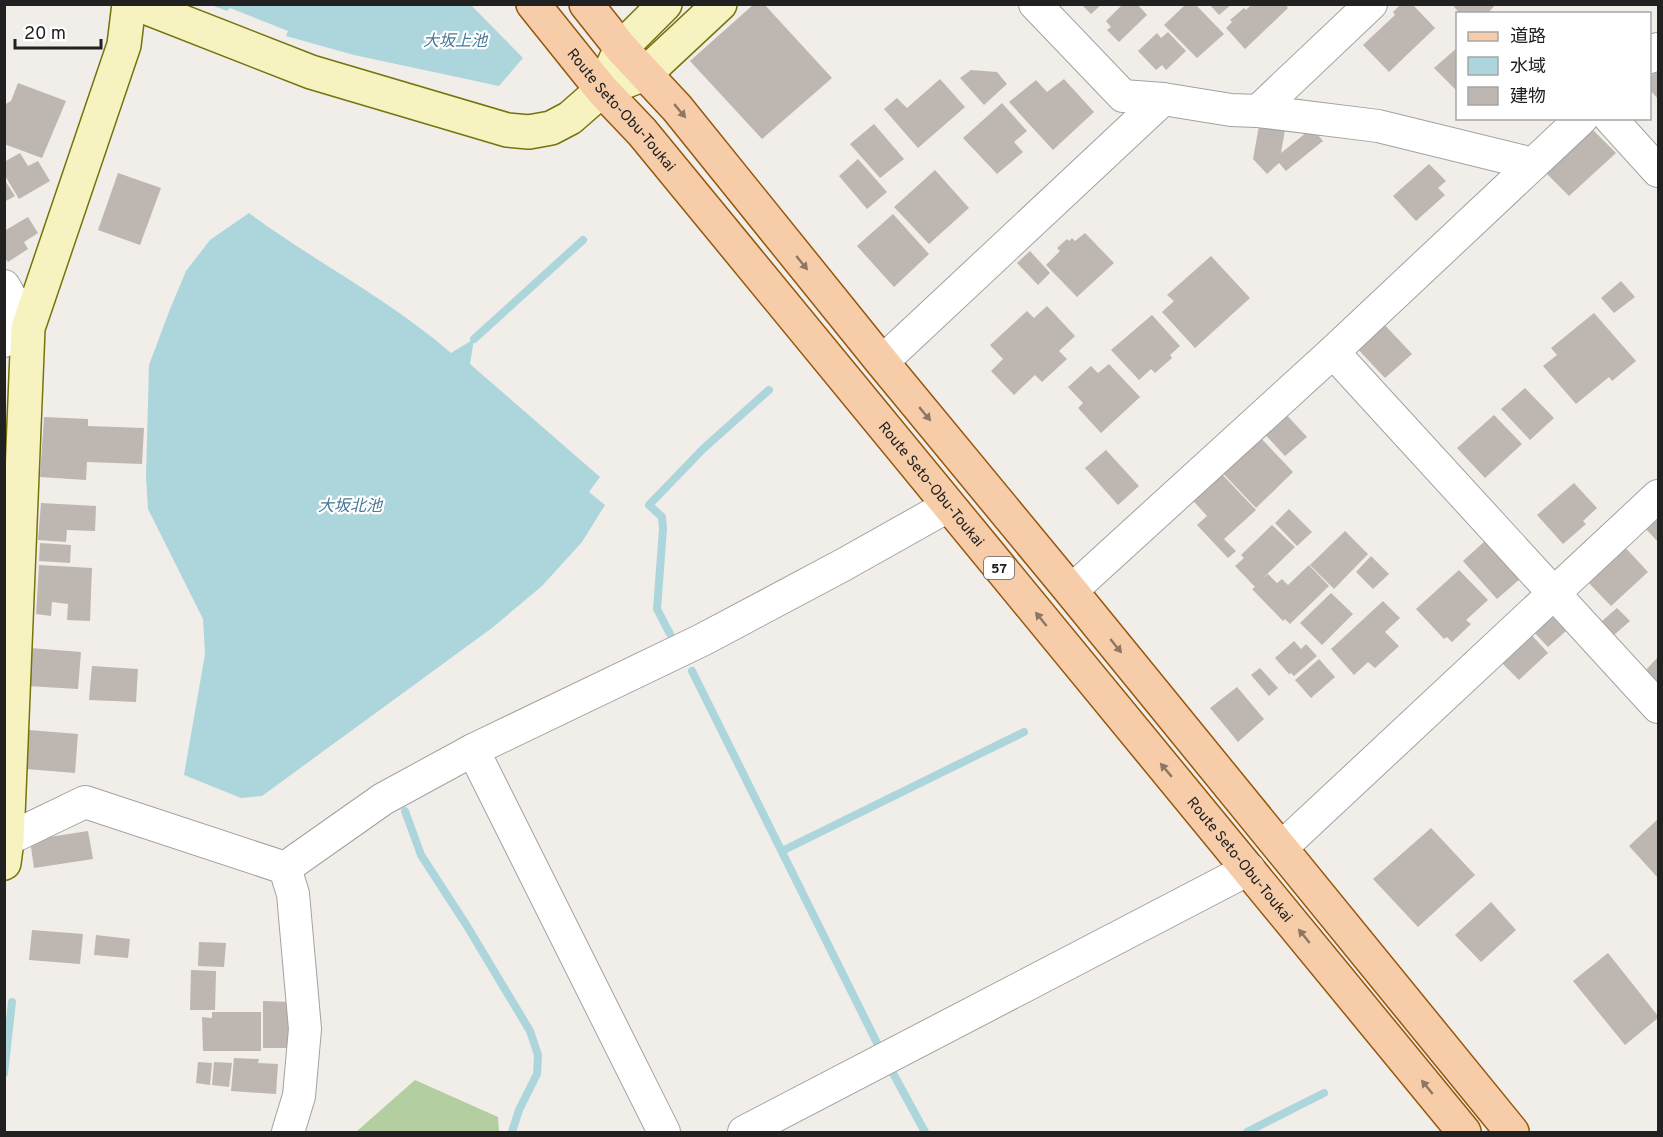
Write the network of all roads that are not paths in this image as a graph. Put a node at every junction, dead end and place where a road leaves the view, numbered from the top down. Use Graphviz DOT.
graph roads {
  1 [pos="533,4"];
  2 [pos="586,4"];
  3 [pos="665,4"];
  4 [pos="720,4"];
  5 [pos="1371,4"];
  6 [pos="139,5"];
  7 [pos="1042,7"];
  8 [pos="621,48"];
  9 [pos="645,74"];
  10 [pos="602,90"];
  11 [pos="1163,99"];
  12 [pos="1258,111"];
  13 [pos="1580,120"];
  14 [pos="1612,120"];
  15 [pos="1533,164"];
  16 [pos="1659,171"];
  17 [pos="4,286"];
  18 [pos="16,334"];
  19 [pos="1333,352"];
  20 [pos="882,362"];
  21 [pos="1659,496"];
  22 [pos="948,506"];
  23 [pos="1071,591"];
  24 [pos="1554,594"];
  25 [pos="1659,707"];
  26 [pos="473,750"];
  27 [pos="7,756"];
  28 [pos="5,848"];
  29 [pos="1281,848"];
  30 [pos="285,868"];
  31 [pos="1249,869"];
  32 [pos="288,1132"];
  33 [pos="664,1132"];
  34 [pos="744,1132"];
  35 [pos="1464,1132"];
  36 [pos="1512,1132"];
  1 -- 10 [label="main road, Route Seto-Obu-Toukai / 57"];
  2 -- 8 [label="main road"];
  3 -- 8 [label="street"];
  4 -- 9 [label="street"];
  5 -- 12 [label="street"];
  6 -- 10 [label="street"];
  6 -- 18 [label="street"];
  7 -- 11 [label="street"];
  8 -- 9 [label="main road"];
  8 -- 10 [label="street"];
  9 -- 10 [label="street"];
  9 -- 20 [label="main road, one-way"];
  10 -- 22 [label="main road, Route Seto-Obu-Toukai / 57"];
  11 -- 12 [label="street"];
  11 -- 20 [label="street"];
  12 -- 15 [label="street"];
  13 -- 15 [label="street"];
  14 -- 16 [label="street"];
  15 -- 19 [label="street"];
  17 -- 18 [label="street"];
  18 -- 27 [label="street"];
  19 -- 23 [label="street"];
  19 -- 24 [label="street"];
  20 -- 23 [label="main road, one-way"];
  21 -- 24 [label="street"];
  22 -- 26 [label="street"];
  31 -- 22 [label="main road, Route Seto-Obu-Toukai / 57, one-way"];
  23 -- 29 [label="main road, one-way"];
  24 -- 25 [label="street"];
  24 -- 29 [label="street"];
  26 -- 30 [label="street"];
  26 -- 33 [label="street"];
  27 -- 28 [label="street"];
  28 -- 30 [label="street"];
  29 -- 36 [label="main road"];
  30 -- 32 [label="street"];
  31 -- 34 [label="street"];
  35 -- 31 [label="main road, Route Seto-Obu-Toukai / 57, one-way"];
}
